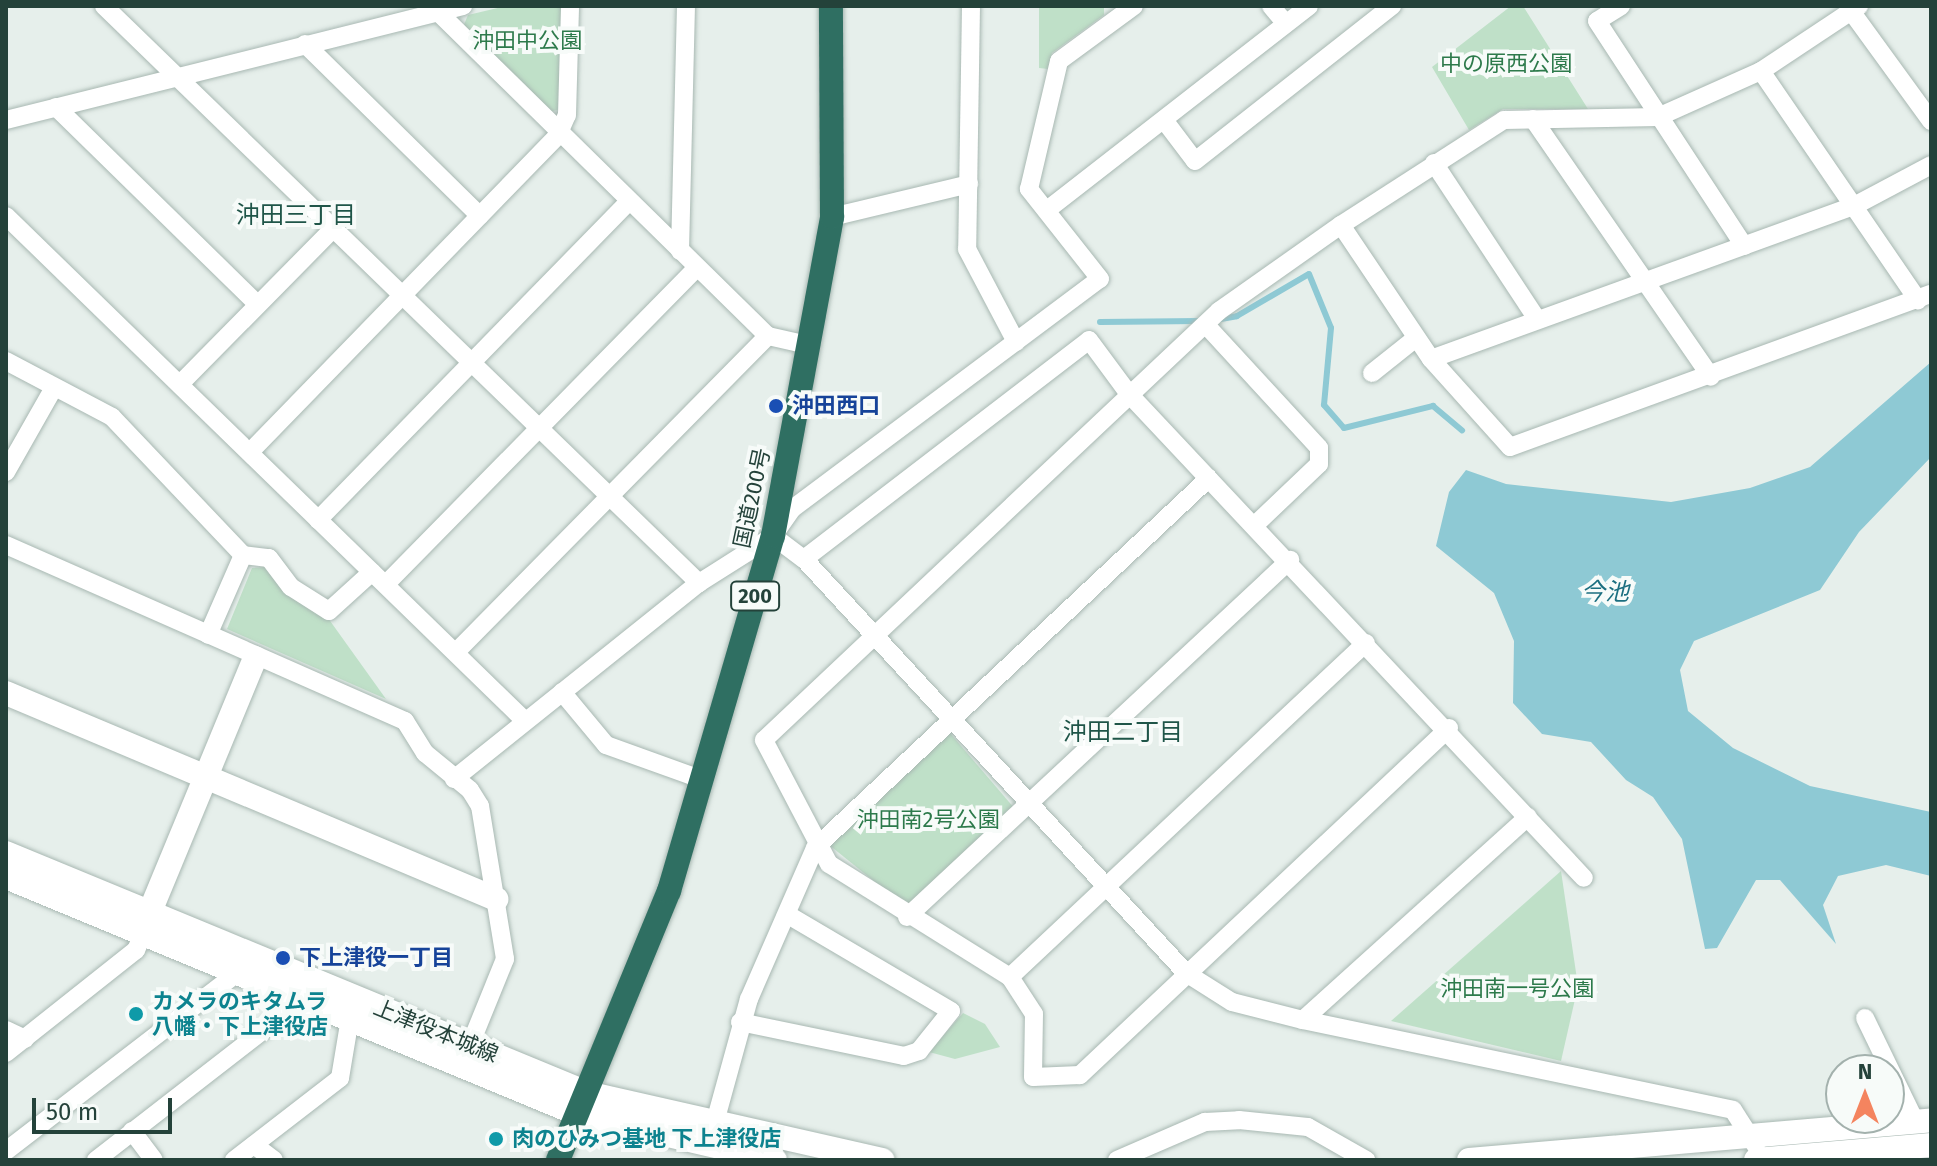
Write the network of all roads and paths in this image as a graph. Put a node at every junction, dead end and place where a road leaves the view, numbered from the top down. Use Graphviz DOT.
graph roads {
  1 [pos="104,6"];
  2 [pos="463,6"];
  3 [pos="570,6"];
  4 [pos="686,6"];
  5 [pos="831,6"];
  6 [pos="971,6"];
  7 [pos="1134,6"];
  8 [pos="1271,6"];
  9 [pos="1309,6"];
  10 [pos="1392,6"];
  11 [pos="1621,6"];
  12 [pos="433,9"];
  13 [pos="1855,9"];
  14 [pos="1286,24"];
  15 [pos="305,44"];
  16 [pos="1761,71"];
  17 [pos="176,77"];
  18 [pos="56,107"];
  19 [pos="1658,117"];
  20 [pos="1533,119"];
  21 [pos="6,120"];
  22 [pos="1164,120"];
  23 [pos="1931,121"];
  24 [pos="558,135"];
  25 [pos="1434,163"];
  26 [pos="1931,165"];
  27 [pos="969,184"];
  28 [pos="628,202"];
  29 [pos="1854,206"];
  30 [pos="1047,210"];
  31 [pos="6,216"];
  32 [pos="480,216"];
  33 [pos="832,217"];
  34 [pos="1341,225"];
  35 [pos="333,229"];
  36 [pos="1744,246"];
  37 [pos="680,251"];
  38 [pos="696,269"];
  39 [pos="1641,284"];
  40 [pos="402,296"];
  41 [pos="1924,297"];
  42 [pos="257,304"];
  43 [pos="1213,318"];
  44 [pos="1537,319"];
  45 [pos="768,336"];
  46 [pos="1416,338"];
  47 [pos="1016,342"];
  48 [pos="808,345"];
  49 [pos="1431,359"];
  50 [pos="6,361"];
  51 [pos="470,361"];
  52 [pos="1372,373"];
  53 [pos="1711,377"];
  54 [pos="180,384"];
  55 [pos="52,391"];
  56 [pos="1129,394"];
  57 [pos="539,430"];
  58 [pos="250,452"];
  59 [pos="6,472"];
  60 [pos="1209,478"];
  61 [pos="612,497"];
  62 [pos="318,520"];
  63 [pos="1256,524"];
  64 [pos="773,536"];
  65 [pos="6,545"];
  66 [pos="243,555"];
  67 [pos="804,559"];
  68 [pos="1290,560"];
  69 [pos="379,578"];
  70 [pos="699,583"];
  71 [pos="875,634"];
  72 [pos="208,635"];
  73 [pos="1366,643"];
  74 [pos="457,651"];
  75 [pos="255,658"];
  76 [pos="562,692"];
  77 [pos="6,693"];
  78 [pos="523,719"];
  79 [pos="953,719"];
  80 [pos="1449,728"];
  81 [pos="454,779"];
  82 [pos="207,780"];
  83 [pos="703,780"];
  84 [pos="1030,803"];
  85 [pos="1528,817"];
  86 [pos="815,848"];
  87 [pos="6,853"];
  88 [pos="6,877"];
  89 [pos="1584,878"];
  90 [pos="1105,888"];
  91 [pos="496,899"];
  92 [pos="790,916"];
  93 [pos="907,917"];
  94 [pos="147,926"];
  95 [pos="1186,973"];
  96 [pos="233,976"];
  97 [pos="1010,977"];
  98 [pos="291,1000"];
  99 [pos="1865,1018"];
  100 [pos="1303,1020"];
  101 [pos="740,1022"];
  102 [pos="349,1024"];
  103 [pos="6,1030"];
  104 [pos="25,1039"];
  105 [pos="470,1045"];
  106 [pos="6,1053"];
  107 [pos="582,1104"];
  108 [pos="1923,1121"];
  109 [pos="132,1131"];
  110 [pos="712,1134"];
  111 [pos="254,1145"];
  112 [pos="1931,1145"];
  113 [pos="6,1151"];
  114 [pos="808,1152"];
  115 [pos="1756,1153"];
  116 [pos="1601,1154"];
  117 [pos="96,1160"];
  118 [pos="154,1160"];
  119 [pos="234,1160"];
  120 [pos="274,1160"];
  121 [pos="558,1160"];
  122 [pos="775,1160"];
  123 [pos="882,1160"];
  124 [pos="1117,1160"];
  125 [pos="1366,1160"];
  126 [pos="1469,1160"];
  1 -- 17 [label="street"];
  2 -- 12 [label="street"];
  3 -- 24 [label="street"];
  4 -- 37 [label="street"];
  5 -- 33 [label="highway, 国道200号 / 200"];
  6 -- 27 [label="street"];
  7 -- 30 [label="street"];
  8 -- 14 [label="street"];
  9 -- 14 [label="street"];
  10 -- 22 [label="street"];
  11 -- 19 [label="street"];
  12 -- 15 [label="street"];
  12 -- 24 [label="street"];
  13 -- 16 [label="street"];
  13 -- 23 [label="street"];
  14 -- 22 [label="street"];
  15 -- 17 [label="street"];
  15 -- 32 [label="street"];
  16 -- 19 [label="street"];
  16 -- 29 [label="street"];
  17 -- 18 [label="street"];
  17 -- 35 [label="street"];
  18 -- 21 [label="street"];
  18 -- 42 [label="street"];
  19 -- 20 [label="street"];
  19 -- 36 [label="street"];
  20 -- 25 [label="street"];
  20 -- 39 [label="street"];
  22 -- 30 [label="street"];
  24 -- 28 [label="street"];
  24 -- 32 [label="street"];
  25 -- 34 [label="street"];
  25 -- 44 [label="street"];
  26 -- 29 [label="street"];
  27 -- 33 [label="street"];
  27 -- 47 [label="street"];
  28 -- 37 [label="street"];
  28 -- 51 [label="street"];
  29 -- 36 [label="street"];
  29 -- 41 [label="street"];
  30 -- 47 [label="street"];
  31 -- 54 [label="street"];
  32 -- 40 [label="street"];
  33 -- 48 [label="highway, 国道200号 / 200"];
  34 -- 43 [label="street"];
  34 -- 46 [label="street"];
  35 -- 40 [label="street"];
  35 -- 42 [label="street"];
  36 -- 39 [label="street"];
  37 -- 38 [label="street"];
  38 -- 45 [label="street"];
  38 -- 57 [label="street"];
  39 -- 44 [label="street"];
  39 -- 53 [label="street"];
  40 -- 51 [label="street"];
  40 -- 58 [label="street"];
  41 -- 53 [label="street"];
  42 -- 54 [label="street"];
  43 -- 56 [label="street"];
  43 -- 63 [label="street"];
  44 -- 49 [label="street"];
  45 -- 48 [label="street"];
  45 -- 61 [label="street"];
  46 -- 49 [label="street"];
  46 -- 52 [label="street"];
  47 -- 64 [label="street"];
  48 -- 64 [label="highway, 国道200号 / 200"];
  49 -- 53 [label="street"];
  50 -- 55 [label="street"];
  51 -- 57 [label="street"];
  51 -- 62 [label="street"];
  54 -- 58 [label="street"];
  55 -- 59 [label="street"];
  55 -- 66 [label="street"];
  56 -- 60 [label="street"];
  56 -- 67 [label="street"];
  56 -- 71 [label="street"];
  57 -- 61 [label="street"];
  57 -- 69 [label="street"];
  58 -- 62 [label="street"];
  60 -- 63 [label="street"];
  60 -- 79 [label="street"];
  61 -- 70 [label="street"];
  61 -- 74 [label="street"];
  62 -- 69 [label="street"];
  63 -- 68 [label="street"];
  64 -- 67 [label="street"];
  64 -- 70 [label="street"];
  64 -- 83 [label="highway, 国道200号 / 200"];
  65 -- 72 [label="street"];
  66 -- 69 [label="street"];
  66 -- 72 [label="street"];
  67 -- 71 [label="street"];
  68 -- 73 [label="street"];
  68 -- 84 [label="street"];
  69 -- 74 [label="street"];
  70 -- 76 [label="street"];
  71 -- 79 [label="street"];
  71 -- 86 [label="street"];
  72 -- 75 [label="street"];
  73 -- 80 [label="street"];
  73 -- 90 [label="street"];
  74 -- 78 [label="street"];
  75 -- 81 [label="street"];
  75 -- 82 [label="street"];
  76 -- 78 [label="street"];
  76 -- 83 [label="street"];
  77 -- 82 [label="street"];
  78 -- 81 [label="street"];
  79 -- 84 [label="street"];
  79 -- 86 [label="street"];
  80 -- 85 [label="street"];
  80 -- 95 [label="street"];
  81 -- 91 [label="street"];
  82 -- 91 [label="street"];
  82 -- 94 [label="street"];
  83 -- 107 [label="highway, 国道200号 / 200"];
  84 -- 90 [label="street"];
  84 -- 93 [label="street"];
  85 -- 89 [label="street"];
  85 -- 100 [label="street"];
  86 -- 92 [label="street"];
  86 -- 93 [label="street"];
  87 -- 94 [label="street, 上津役本城線"];
  88 -- 94 [label="street, 上津役本城線"];
  90 -- 95 [label="street"];
  90 -- 97 [label="street"];
  91 -- 105 [label="street"];
  92 -- 101 [label="street"];
  92 -- 101 [label="street"];
  93 -- 97 [label="street"];
  94 -- 96 [label="street, 上津役本城線"];
  94 -- 104 [label="street"];
  94 -- 105 [label="street, 上津役本城線"];
  95 -- 97 [label="street"];
  95 -- 100 [label="street"];
  96 -- 98 [label="street, 上津役本城線"];
  96 -- 113 [label="street"];
  98 -- 102 [label="street, 上津役本城線"];
  98 -- 109 [label="street"];
  99 -- 108 [label="street"];
  100 -- 115 [label="street"];
  101 -- 110 [label="street"];
  102 -- 107 [label="street, 上津役本城線"];
  102 -- 111 [label="street"];
  103 -- 104 [label="street"];
  104 -- 106 [label="street"];
  105 -- 107 [label="street, 上津役本城線"];
  107 -- 110 [label="street, 上津役本城線"];
  107 -- 121 [label="highway, 国道200号 / 200"];
  108 -- 115 [label="street"];
  109 -- 117 [label="street"];
  109 -- 118 [label="street"];
  110 -- 114 [label="street, 上津役本城線"];
  110 -- 122 [label="street, 上津役本城線"];
  111 -- 119 [label="street"];
  111 -- 120 [label="street"];
  112 -- 115 [label="street"];
  114 -- 123 [label="street, 上津役本城線"];
  115 -- 116 [label="street"];
  116 -- 126 [label="street"];
  124 -- 125 [label="street"];
}
